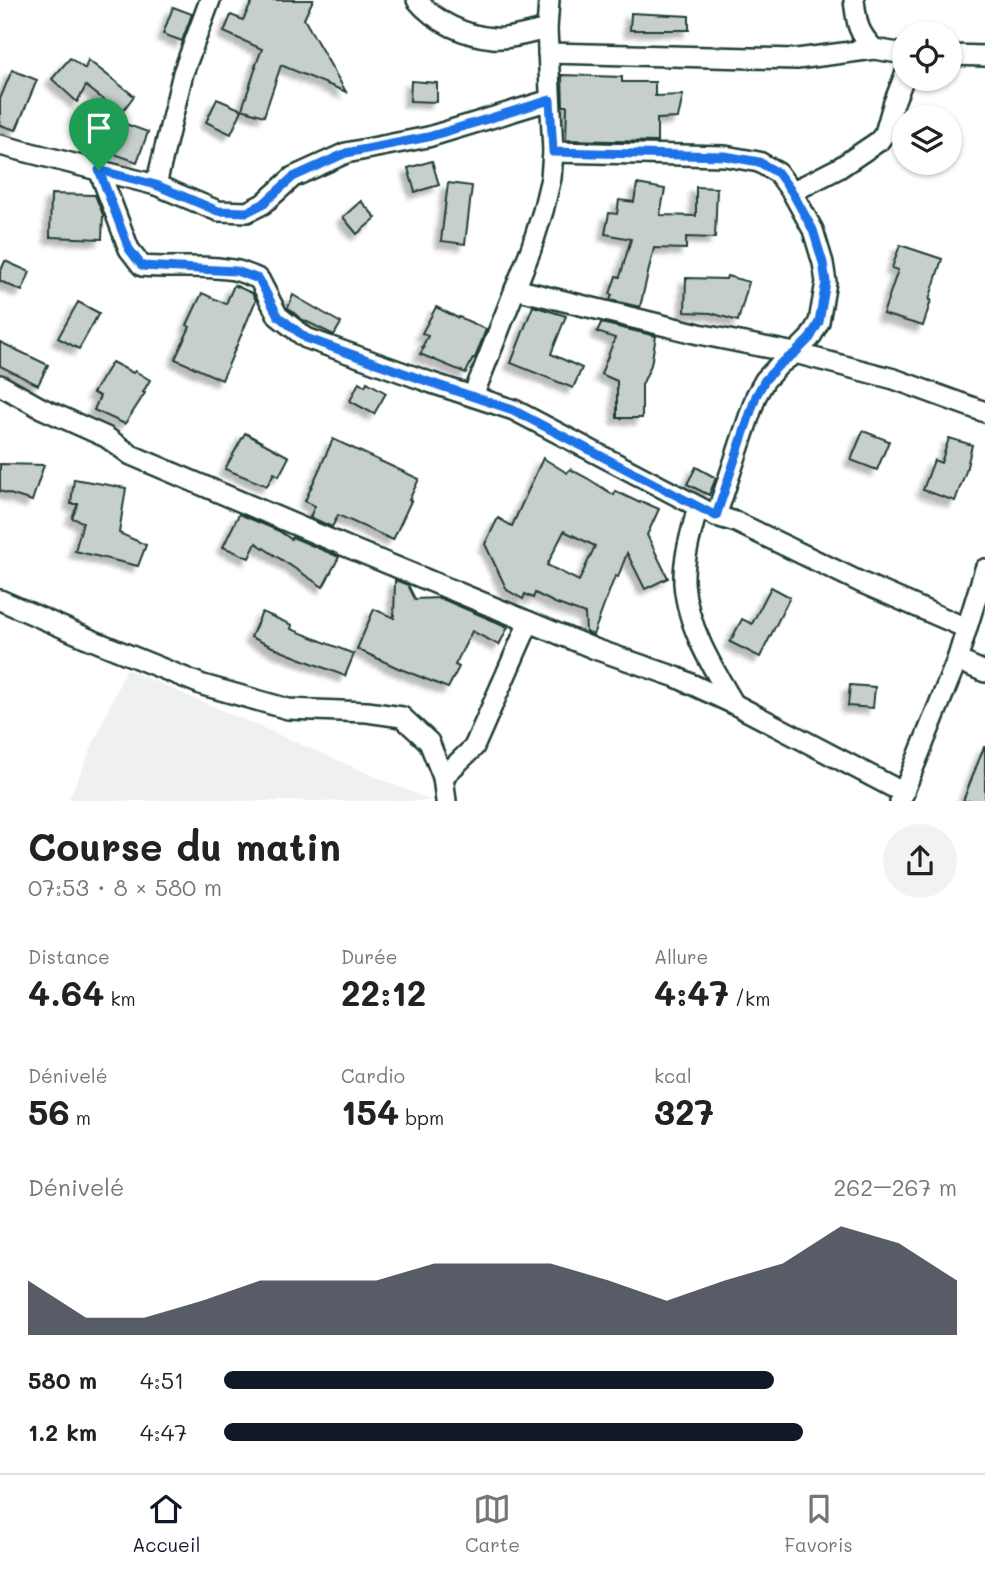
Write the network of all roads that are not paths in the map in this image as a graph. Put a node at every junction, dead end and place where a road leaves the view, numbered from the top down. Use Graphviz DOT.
graph roads {
  1 [pos="209,0"];
  2 [pos="418,0"];
  3 [pos="549,0"];
  4 [pos="854,0"];
  5 [pos="547,29"];
  6 [pos="874,49"];
  7 [pos="892,52"];
  8 [pos="548,53"];
  9 [pos="962,55"];
  10 [pos="985,56"];
  11 [pos="899,91"];
  12 [pos="550,100"];
  13 [pos="0,145"];
  14 [pos="553,152"];
  15 [pos="99,170"];
  16 [pos="156,185"];
  17 [pos="792,192"];
  18 [pos="515,289"];
  19 [pos="795,353"];
  20 [pos="0,385"];
  21 [pos="472,396"];
  22 [pos="985,412"];
  23 [pos="707,512"];
  24 [pos="983,581"];
  25 [pos="0,600"];
  26 [pos="529,622"];
  27 [pos="966,628"];
  28 [pos="957,660"];
  29 [pos="985,672"];
  30 [pos="734,704"];
  31 [pos="443,777"];
  32 [pos="902,797"];
  33 [pos="446,801"];
  1 -- 16 [label="street"];
  2 -- 5 [label="street"];
  3 -- 5 [label="street"];
  4 -- 6 [label="street"];
  5 -- 8 [label="street"];
  6 -- 7 [label="street"];
  6 -- 8 [label="street"];
  8 -- 12 [label="street"];
  9 -- 10 [label="street"];
  11 -- 17 [label="street"];
  12 -- 14 [label="street"];
  12 -- 16 [label="street"];
  13 -- 15 [label="street"];
  14 -- 17 [label="street"];
  14 -- 18 [label="street"];
  15 -- 16 [label="street"];
  15 -- 21 [label="street"];
  17 -- 19 [label="street"];
  18 -- 19 [label="street"];
  18 -- 21 [label="street"];
  19 -- 22 [label="street"];
  19 -- 23 [label="street"];
  20 -- 26 [label="street"];
  21 -- 23 [label="street"];
  23 -- 27 [label="street"];
  23 -- 30 [label="street"];
  24 -- 27 [label="street"];
  25 -- 31 [label="street"];
  26 -- 30 [label="street"];
  26 -- 31 [label="street"];
  27 -- 28 [label="street"];
  28 -- 29 [label="street"];
  28 -- 32 [label="street"];
  30 -- 32 [label="street"];
  31 -- 33 [label="street"];
}
